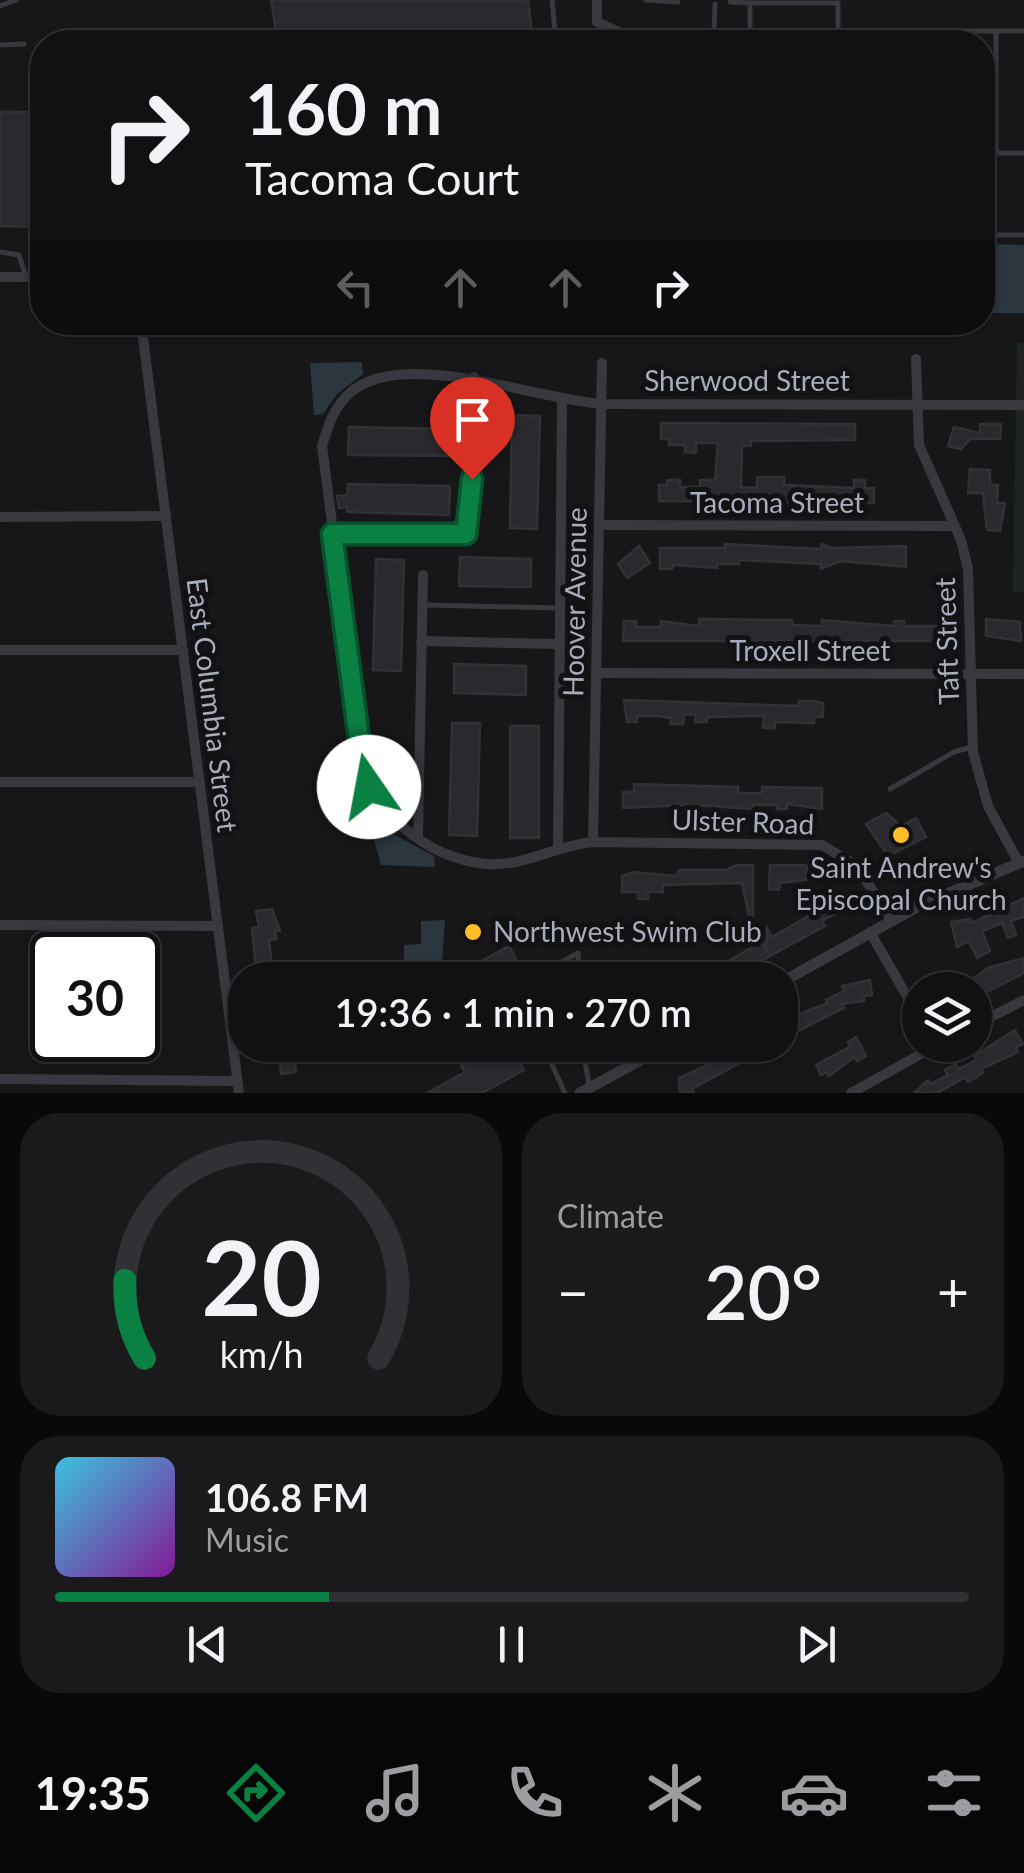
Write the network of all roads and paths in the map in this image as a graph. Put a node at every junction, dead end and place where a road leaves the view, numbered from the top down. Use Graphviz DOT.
graph roads {
  1 [pos="16,0"];
  2 [pos="552,0"];
  3 [pos="597,0"];
  4 [pos="646,0"];
  5 [pos="838,1"];
  6 [pos="678,2"];
  7 [pos="730,2"];
  8 [pos="750,3"];
  9 [pos="714,4"];
  10 [pos="0,6"];
  11 [pos="604,26"];
  12 [pos="555,30"];
  13 [pos="598,30"];
  14 [pos="609,30"];
  15 [pos="714,30"];
  16 [pos="750,30"];
  17 [pos="838,30"];
  18 [pos="996,31"];
  19 [pos="1024,31"];
  20 [pos="24,44"];
  21 [pos="0,45"];
  22 [pos="1024,152"];
  23 [pos="995,235"];
  24 [pos="1024,235"];
  25 [pos="0,252"];
  26 [pos="0,277"];
  27 [pos="26,277"];
  28 [pos="30,277"];
  29 [pos="143,335"];
  30 [pos="916,359"];
  31 [pos="602,363"];
  32 [pos="474,378"];
  33 [pos="562,402"];
  34 [pos="602,404"];
  35 [pos="916,404"];
  36 [pos="1024,405"];
  37 [pos="166,516"];
  38 [pos="0,517"];
  39 [pos="599,525"];
  40 [pos="955,526"];
  41 [pos="332,534"];
  42 [pos="423,575"];
  43 [pos="422,605"];
  44 [pos="558,608"];
  45 [pos="421,641"];
  46 [pos="558,644"];
  47 [pos="0,650"];
  48 [pos="182,650"];
  49 [pos="596,672"];
  50 [pos="970,674"];
  51 [pos="1024,674"];
  52 [pos="972,747"];
  53 [pos="0,782"];
  54 [pos="199,782"];
  55 [pos="890,789"];
  56 [pos="418,836"];
  57 [pos="593,842"];
  58 [pos="558,846"];
  59 [pos="1021,862"];
  60 [pos="891,920"];
  61 [pos="0,924"];
  62 [pos="218,926"];
  63 [pos="870,932"];
  64 [pos="561,962"];
  65 [pos="578,962"];
  66 [pos="798,973"];
  67 [pos="902,988"];
  68 [pos="1024,1000"];
  69 [pos="992,1016"];
  70 [pos="551,1062"];
  71 [pos="583,1062"];
  72 [pos="637,1062"];
  73 [pos="906,1062"];
  74 [pos="0,1080"];
  75 [pos="238,1087"];
  76 [pos="585,1090"];
  77 [pos="565,1093"];
  78 [pos="851,1093"];
  1 -- 10 [label="lane"];
  2 -- 12 [label="lane"];
  3 -- 11 [label="street"];
  4 -- 6 [label="lane"];
  5 -- 8 [label="lane"];
  5 -- 17 [label="lane"];
  7 -- 8 [label="lane"];
  8 -- 16 [label="lane"];
  9 -- 15 [label="lane"];
  11 -- 13 [label="lane"];
  11 -- 14 [label="street"];
  18 -- 19 [label="lane"];
  18 -- 22 [label="lane"];
  20 -- 21 [label="lane"];
  23 -- 24 [label="lane"];
  25 -- 27 [label="lane"];
  26 -- 27 [label="street"];
  27 -- 28 [label="street"];
  29 -- 37 [label="street, East Columbia Street"];
  30 -- 35 [label="street, Taft Street"];
  31 -- 34 [label="street, Hoover Avenue"];
  32 -- 33 [label="street, Sherwood Street"];
  32 -- 41 [label="street, Sherwood Street"];
  32 -- 41 [label="street"];
  33 -- 34 [label="street, Sherwood Street"];
  33 -- 44 [label="street, Hoover Avenue"];
  34 -- 35 [label="street, Sherwood Street"];
  34 -- 39 [label="street, Hoover Avenue"];
  35 -- 36 [label="street, Sherwood Street"];
  35 -- 40 [label="street, Taft Street"];
  37 -- 38 [label="street"];
  37 -- 48 [label="street, East Columbia Street"];
  39 -- 40 [label="street, Tacoma Street"];
  39 -- 49 [label="street, Hoover Avenue"];
  40 -- 50 [label="street, Taft Street"];
  41 -- 56 [label="street, Ulster Road"];
  42 -- 43 [label="street"];
  43 -- 44 [label="lane"];
  43 -- 45 [label="street"];
  44 -- 46 [label="street, Hoover Avenue"];
  45 -- 46 [label="street"];
  45 -- 56 [label="street"];
  46 -- 58 [label="street, Hoover Avenue"];
  47 -- 48 [label="street"];
  48 -- 54 [label="street, East Columbia Street"];
  49 -- 50 [label="street, Troxell Street"];
  49 -- 57 [label="street, Hoover Avenue"];
  50 -- 51 [label="street, Troxell Street"];
  50 -- 52 [label="street, Taft Street"];
  52 -- 55 [label="lane"];
  52 -- 59 [label="street, Taft Street"];
  53 -- 54 [label="street"];
  54 -- 62 [label="street, East Columbia Street"];
  56 -- 58 [label="street, Ulster Road"];
  57 -- 58 [label="street, Ulster Road"];
  57 -- 60 [label="street, Ulster Road"];
  59 -- 60 [label="street"];
  60 -- 63 [label="street"];
  61 -- 62 [label="street"];
  62 -- 75 [label="street, East Columbia Street"];
  63 -- 66 [label="street"];
  63 -- 67 [label="street"];
  64 -- 65 [label="lane"];
  68 -- 69 [label="street"];
  70 -- 77 [label="lane"];
  71 -- 76 [label="lane"];
  72 -- 76 [label="street"];
  73 -- 78 [label="street"];
  74 -- 75 [label="street"];
}
